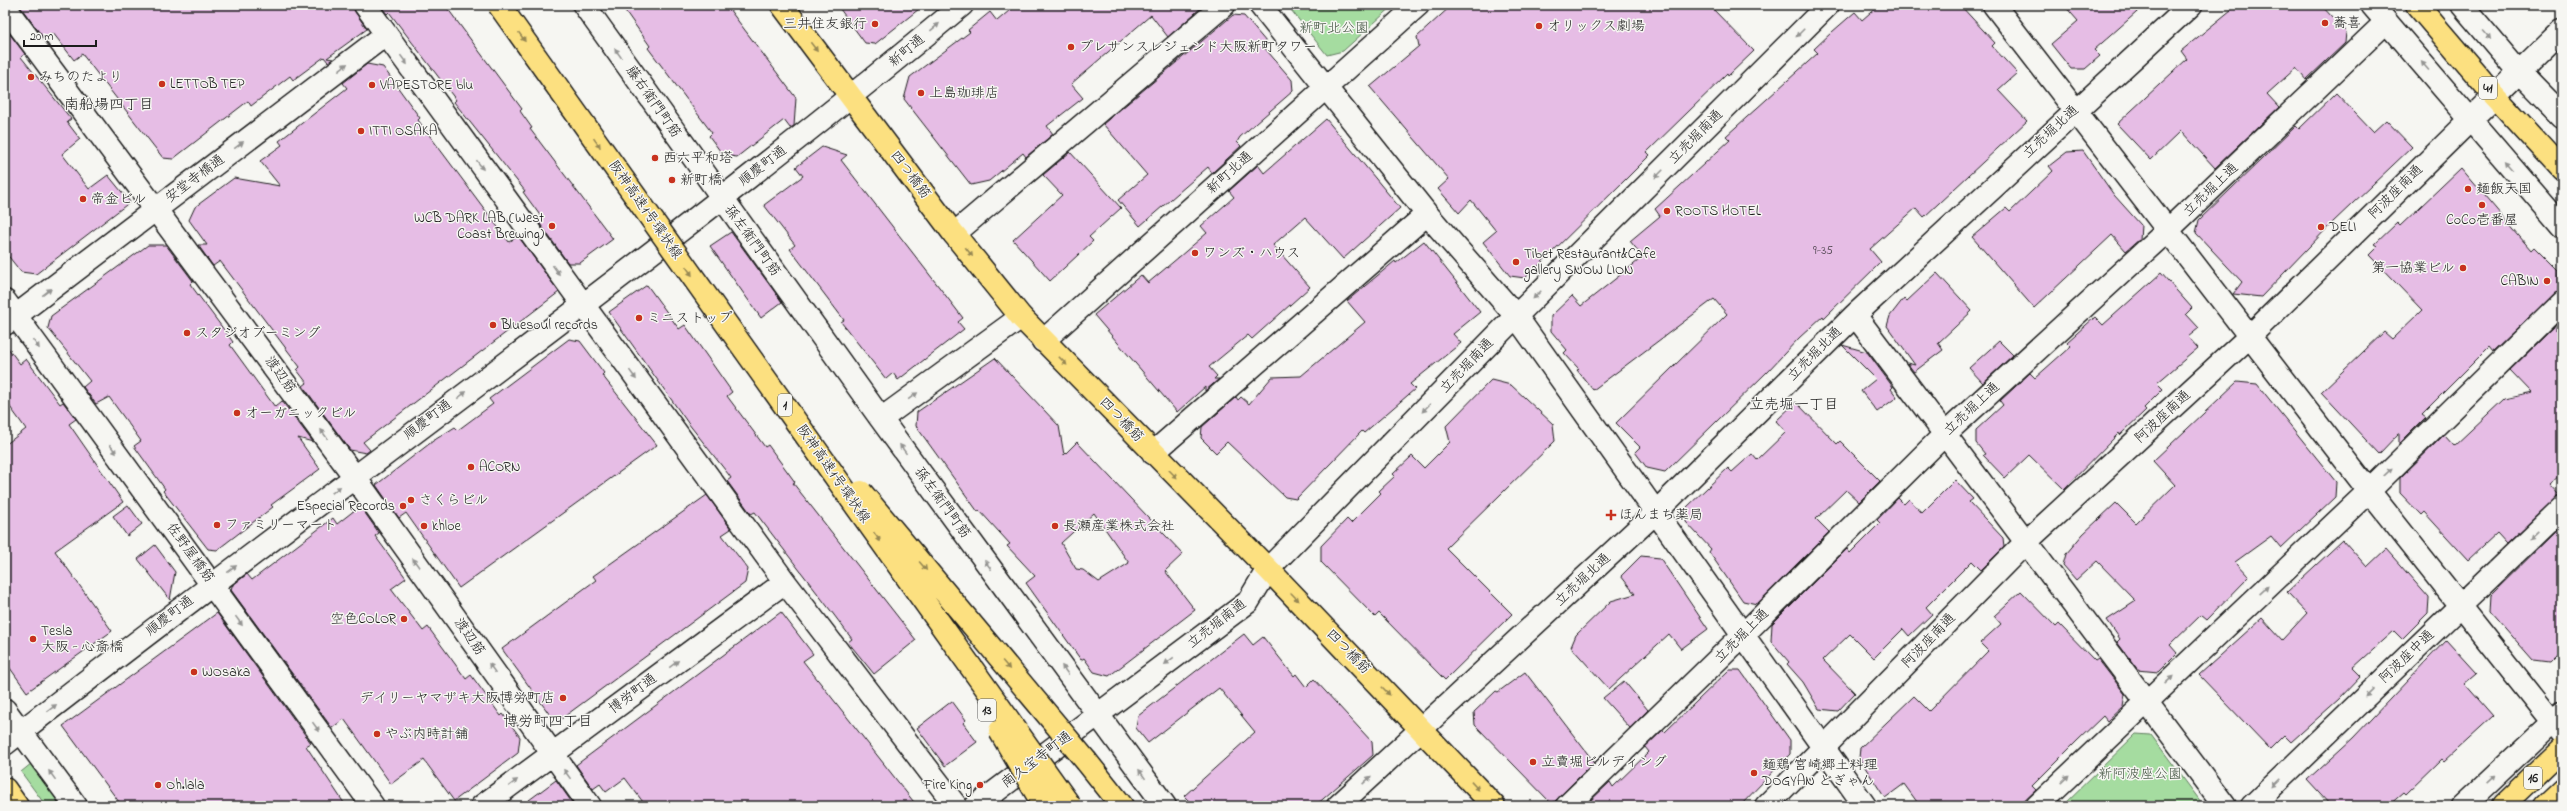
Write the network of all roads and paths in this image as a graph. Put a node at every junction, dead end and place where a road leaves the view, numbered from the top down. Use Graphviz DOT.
graph roads {
  1 [pos="365,5"];
  2 [pos="499,5"];
  3 [pos="584,5"];
  4 [pos="782,5"];
  5 [pos="962,5"];
  6 [pos="1224,5"];
  7 [pos="1260,5"];
  8 [pos="1418,5"];
  9 [pos="1828,5"];
  10 [pos="1994,5"];
  11 [pos="2191,5"];
  12 [pos="2372,5"];
  13 [pos="2417,5"];
  14 [pos="2462,5"];
  15 [pos="5,7"];
  16 [pos="2386,22"];
  17 [pos="2562,30"];
  18 [pos="386,35"];
  19 [pos="2518,71"];
  20 [pos="1325,87"];
  21 [pos="2494,95"];
  22 [pos="852,97"];
  23 [pos="2075,110"];
  24 [pos="2562,116"];
  25 [pos="2472,119"];
  26 [pos="2562,169"];
  27 [pos="722,198"];
  28 [pos="156,208"];
  29 [pos="1427,214"];
  30 [pos="2562,226"];
  31 [pos="2167,231"];
  32 [pos="954,234"];
  33 [pos="2562,302"];
  34 [pos="582,305"];
  35 [pos="9,314"];
  36 [pos="1855,314"];
  37 [pos="1516,316"];
  38 [pos="1021,317"];
  39 [pos="2249,337"];
  40 [pos="1043,341"];
  41 [pos="763,375"];
  42 [pos="881,420"];
  43 [pos="1945,434"];
  44 [pos="1153,454"];
  45 [pos="354,476"];
  46 [pos="2369,491"];
  47 [pos="2562,508"];
  48 [pos="1656,512"];
  49 [pos="2026,542"];
  50 [pos="1268,569"];
  51 [pos="785,582"];
  52 [pos="212,584"];
  53 [pos="2459,606"];
  54 [pos="931,613"];
  55 [pos="1743,635"];
  56 [pos="2146,701"];
  57 [pos="5,710"];
  58 [pos="1098,715"];
  59 [pos="2559,723"];
  60 [pos="1422,729"];
  61 [pos="13,738"];
  62 [pos="1824,748"];
  63 [pos="2562,749"];
  64 [pos="552,754"];
  65 [pos="5,789"];
  66 [pos="2562,790"];
  67 [pos="17,806"];
  68 [pos="76,806"];
  69 [pos="373,806"];
  70 [pos="482,806"];
  71 [pos="590,806"];
  72 [pos="956,806"];
  73 [pos="976,806"];
  74 [pos="1044,806"];
  75 [pos="1070,806"];
  76 [pos="1122,806"];
  77 [pos="1165,806"];
  78 [pos="1338,806"];
  79 [pos="1494,806"];
  80 [pos="1568,806"];
  81 [pos="1766,806"];
  82 [pos="1865,806"];
  83 [pos="2037,806"];
  84 [pos="2225,806"];
  85 [pos="2252,806"];
  86 [pos="2463,806"];
  87 [pos="2502,806"];
  88 [pos="2545,806"];
  1 -- 18 [label="street"];
  2 -- 41 [label="main road, 阪神高速1号環状線 / 1, one-way, bridge"];
  27 -- 3 [label="street, 藤右衛門町筋, one-way"];
  4 -- 22 [label="main road, 四つ橋筋, one-way"];
  22 -- 5 [label="street, 新町通, one-way"];
  6 -- 32 [label="street"];
  7 -- 20 [label="street"];
  8 -- 20 [label="street, 新町北通"];
  9 -- 37 [label="street, 立売堀南通, one-way"];
  10 -- 23 [label="street"];
  11 -- 23 [label="street, 立売堀北通"];
  12 -- 16 [label="street"];
  13 -- 21 [label="main road, 41"];
  14 -- 19 [label="street, one-way"];
  15 -- 28 [label="street, 渡辺筋"];
  25 -- 16 [label="street, one-way"];
  16 -- 31 [label="street, 立売堀上通"];
  17 -- 19 [label="street, 阿波座南通"];
  28 -- 18 [label="street, 安堂寺橋通, one-way"];
  18 -- 34 [label="street, one-way"];
  19 -- 21 [label="street, 阿波座南通"];
  19 -- 24 [label="street"];
  20 -- 29 [label="street"];
  20 -- 40 [label="street, 新町北通"];
  21 -- 25 [label="street, 阿波座南通"];
  21 -- 26 [label="main road, 41"];
  22 -- 27 [label="street, 順慶町通"];
  22 -- 32 [label="main road, 四つ橋筋"];
  23 -- 31 [label="street"];
  23 -- 36 [label="street, 立売堀北通"];
  30 -- 25 [label="street, one-way"];
  25 -- 39 [label="street, 阿波座南通"];
  27 -- 34 [label="street, 順慶町通"];
  27 -- 42 [label="street, 孫左衛門町筋"];
  35 -- 28 [label="street, 安堂寺橋通, one-way"];
  45 -- 28 [label="street, 渡辺筋, one-way"];
  29 -- 37 [label="street"];
  29 -- 44 [label="street"];
  31 -- 39 [label="street"];
  31 -- 43 [label="street, 立売堀上通"];
  32 -- 38 [label="main road, 四つ橋筋, one-way"];
  46 -- 33 [label="street, one-way"];
  45 -- 34 [label="street, 順慶町通, one-way"];
  34 -- 51 [label="street, one-way"];
  35 -- 52 [label="street, 佐野屋橋筋, one-way"];
  36 -- 43 [label="street"];
  36 -- 48 [label="street, 立売堀北通"];
  37 -- 48 [label="street"];
  37 -- 50 [label="street, 立売堀南通, one-way"];
  38 -- 40 [label="main road, 四つ橋筋"];
  42 -- 38 [label="street, one-way"];
  39 -- 46 [label="street"];
  39 -- 49 [label="street, 阿波座南通"];
  40 -- 44 [label="main road, 四つ橋筋, one-way"];
  41 -- 54 [label="main road, 阪神高速1号環状線 / 1, one-way, bridge"];
  41 -- 76 [label="main road, one-way, bridge"];
  58 -- 42 [label="street, 孫左衛門町筋, one-way"];
  43 -- 49 [label="street"];
  43 -- 55 [label="street, 立売堀上通"];
  44 -- 50 [label="main road, 四つ橋筋, one-way"];
  52 -- 45 [label="street, 順慶町通, one-way"];
  64 -- 45 [label="street, 渡辺筋, one-way"];
  46 -- 53 [label="street"];
  56 -- 46 [label="street, one-way"];
  47 -- 53 [label="street, 阿波座中通, one-way"];
  48 -- 55 [label="street"];
  48 -- 60 [label="street, 立売堀北通"];
  49 -- 56 [label="street"];
  49 -- 62 [label="street, 阿波座南通"];
  50 -- 58 [label="street, 立売堀南通, one-way"];
  50 -- 60 [label="main road, 四つ橋筋, one-way"];
  64 -- 51 [label="street, 博労町通, one-way"];
  51 -- 72 [label="street"];
  61 -- 52 [label="street, 順慶町通, one-way"];
  52 -- 69 [label="street, 佐野屋橋筋, one-way"];
  53 -- 59 [label="street"];
  53 -- 85 [label="street, 阿波座中通, one-way"];
  54 -- 74 [label="main road, 13, bridge"];
  54 -- 75 [label="main road, 阪神高速1号環状線 / 1, bridge"];
  55 -- 62 [label="street"];
  55 -- 80 [label="street, 立売堀上通"];
  83 -- 56 [label="street, one-way"];
  56 -- 84 [label="street"];
  57 -- 61 [label="street"];
  58 -- 73 [label="street, 南久宝寺町通"];
  77 -- 58 [label="street, 孫左衛門町筋, one-way"];
  86 -- 59 [label="street, one-way"];
  78 -- 60 [label="street, 立売堀北通, one-way"];
  60 -- 79 [label="main road, 四つ橋筋, one-way"];
  68 -- 61 [label="street, one-way"];
  62 -- 81 [label="street, 阿波座南通"];
  62 -- 82 [label="street"];
  63 -- 87 [label="main road, 16"];
  70 -- 64 [label="street, 博労町通, one-way"];
  71 -- 64 [label="street, 渡辺筋, one-way"];
  65 -- 67 [label="main road"];
  66 -- 88 [label="main road"];
}
